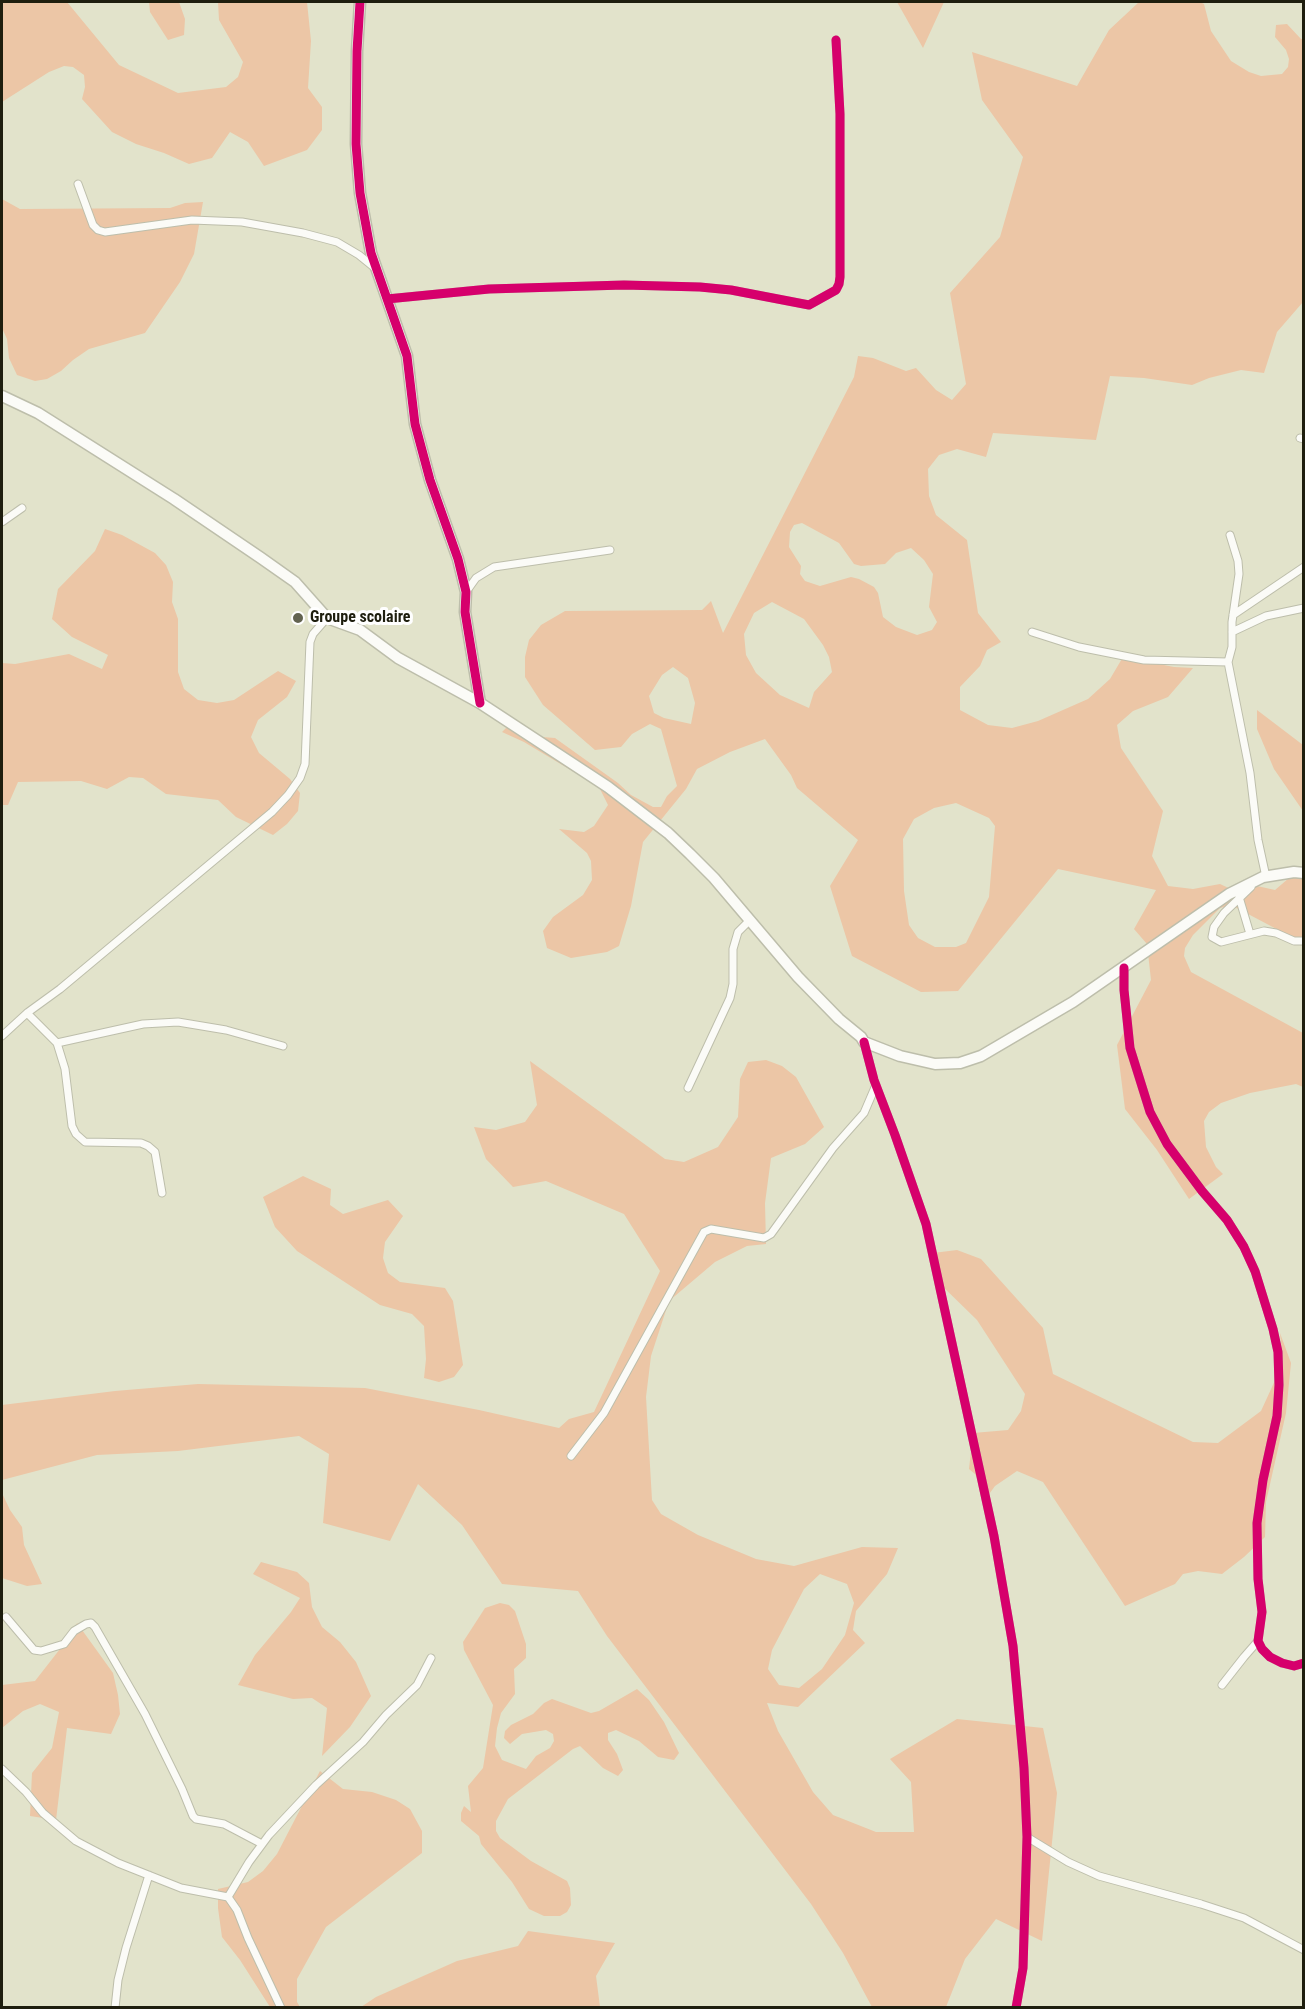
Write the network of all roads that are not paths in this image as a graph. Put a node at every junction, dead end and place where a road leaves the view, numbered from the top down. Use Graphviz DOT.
graph roads {
  1 [pos="360,2"];
  2 [pos="836,40"];
  3 [pos="78,184"];
  4 [pos="379,272"];
  5 [pos="387,299"];
  6 [pos="2,396"];
  7 [pos="22,508"];
  8 [pos="2,522"];
  9 [pos="1230,535"];
  10 [pos="610,550"];
  11 [pos="1304,567"];
  12 [pos="465,592"];
  13 [pos="1304,608"];
  14 [pos="1233,615"];
  15 [pos="327,618"];
  16 [pos="1032,632"];
  17 [pos="1232,632"];
  18 [pos="1228,663"];
  19 [pos="480,703"];
  20 [pos="1304,873"];
  21 [pos="1265,877"];
  22 [pos="1239,897"];
  23 [pos="750,920"];
  24 [pos="1250,934"];
  25 [pos="1304,941"];
  26 [pos="1124,968"];
  27 [pos="27,1013"];
  28 [pos="2,1036"];
  29 [pos="864,1042"];
  30 [pos="57,1043"];
  31 [pos="283,1046"];
  32 [pos="876,1085"];
  33 [pos="688,1088"];
  34 [pos="162,1193"];
  35 [pos="571,1456"];
  36 [pos="6,1617"];
  37 [pos="1258,1641"];
  38 [pos="431,1658"];
  39 [pos="1304,1663"];
  40 [pos="1222,1685"];
  41 [pos="2,1769"];
  42 [pos="1028,1837"];
  43 [pos="262,1844"];
  44 [pos="149,1875"];
  45 [pos="228,1897"];
  46 [pos="1304,1950"];
  47 [pos="115,2007"];
  48 [pos="281,2007"];
  49 [pos="1016,2007"];
  1 -- 4 [label="main road"];
  2 -- 5 [label="street"];
  3 -- 4 [label="street"];
  4 -- 5 [label="main road"];
  5 -- 12 [label="main road"];
  6 -- 15 [label="main road"];
  7 -- 8 [label="street"];
  9 -- 14 [label="street"];
  10 -- 12 [label="street"];
  11 -- 14 [label="street"];
  12 -- 19 [label="main road"];
  13 -- 17 [label="street"];
  14 -- 17 [label="street"];
  15 -- 19 [label="main road"];
  15 -- 27 [label="street"];
  16 -- 18 [label="street"];
  17 -- 18 [label="street"];
  18 -- 21 [label="street"];
  19 -- 23 [label="main road"];
  20 -- 21 [label="main road"];
  21 -- 22 [label="street"];
  21 -- 26 [label="main road"];
  22 -- 24 [label="street"];
  22 -- 24 [label="street"];
  23 -- 29 [label="main road"];
  23 -- 33 [label="street"];
  24 -- 25 [label="street"];
  26 -- 29 [label="main road"];
  26 -- 37 [label="street"];
  27 -- 28 [label="street"];
  27 -- 30 [label="street"];
  29 -- 32 [label="street"];
  30 -- 31 [label="street"];
  30 -- 34 [label="street"];
  32 -- 35 [label="street"];
  32 -- 42 [label="street"];
  36 -- 43 [label="street"];
  37 -- 39 [label="street"];
  37 -- 40 [label="street"];
  38 -- 43 [label="street"];
  41 -- 44 [label="street"];
  42 -- 46 [label="street"];
  42 -- 49 [label="street"];
  43 -- 45 [label="street"];
  44 -- 45 [label="street"];
  44 -- 47 [label="street"];
  45 -- 48 [label="street"];
}
